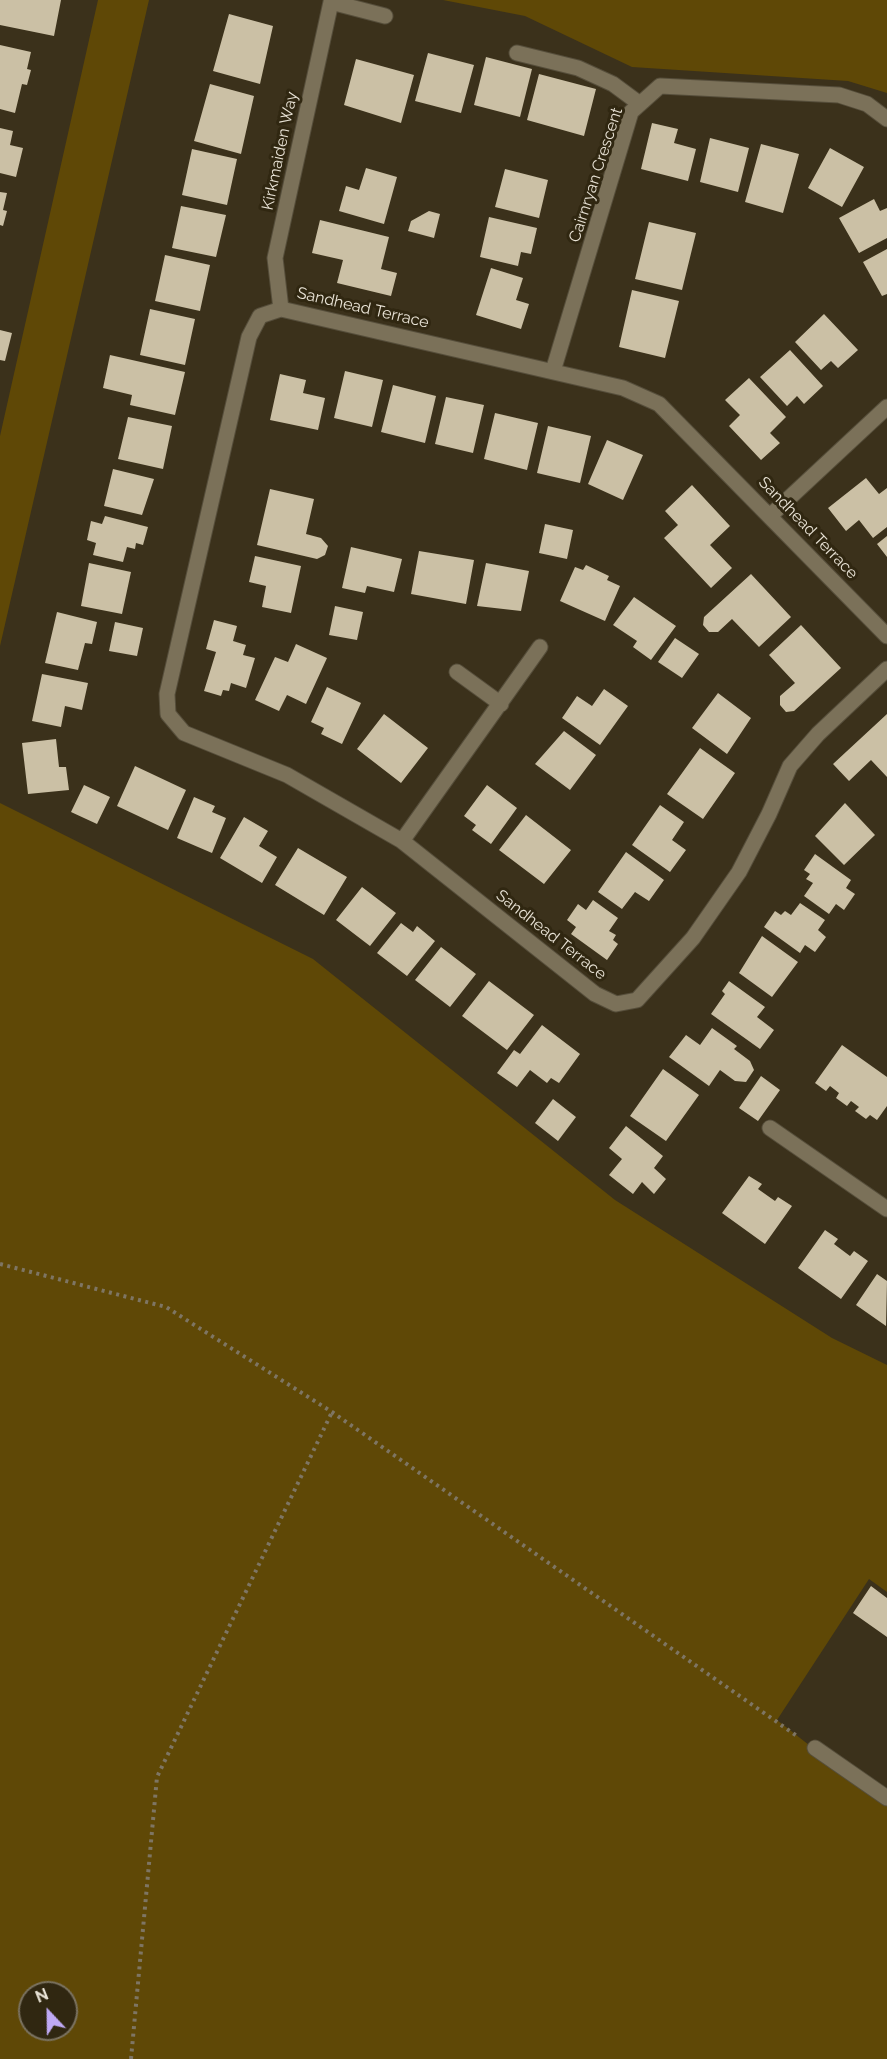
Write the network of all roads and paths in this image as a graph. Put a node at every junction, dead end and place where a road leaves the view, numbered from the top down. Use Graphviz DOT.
graph roads {
  1 [pos="327,1"];
  2 [pos="385,16"];
  3 [pos="517,52"];
  4 [pos="640,104"];
  5 [pos="887,119"];
  6 [pos="281,309"];
  7 [pos="553,371"];
  8 [pos="887,407"];
  9 [pos="771,515"];
  10 [pos="887,636"];
  11 [pos="540,647"];
  12 [pos="887,669"];
  13 [pos="457,672"];
  14 [pos="501,704"];
  15 [pos="402,841"];
  16 [pos="770,1128"];
  17 [pos="887,1209"];
  18 [pos="0,1264"];
  19 [pos="332,1412"];
  20 [pos="815,1748"];
  21 [pos="887,1798"];
  22 [pos="131,2059"];
  1 -- 2 [label="street, Kirkmaiden Way"];
  1 -- 6 [label="street, Kirkmaiden Way"];
  3 -- 4 [label="street"];
  4 -- 5 [label="street, Cairnryan Crescent"];
  4 -- 7 [label="street, Cairnryan Crescent"];
  6 -- 7 [label="street, Sandhead Terrace"];
  6 -- 15 [label="street, Sandhead Terrace"];
  7 -- 9 [label="street, Sandhead Terrace"];
  8 -- 9 [label="street"];
  9 -- 10 [label="street, Sandhead Terrace"];
  11 -- 14 [label="street"];
  12 -- 15 [label="street, Sandhead Terrace"];
  13 -- 14 [label="street"];
  14 -- 15 [label="street"];
  16 -- 17 [label="street"];
  18 -- 19 [label="path"];
  19 -- 20 [label="path"];
  19 -- 22 [label="path"];
  20 -- 21 [label="street"];
}
